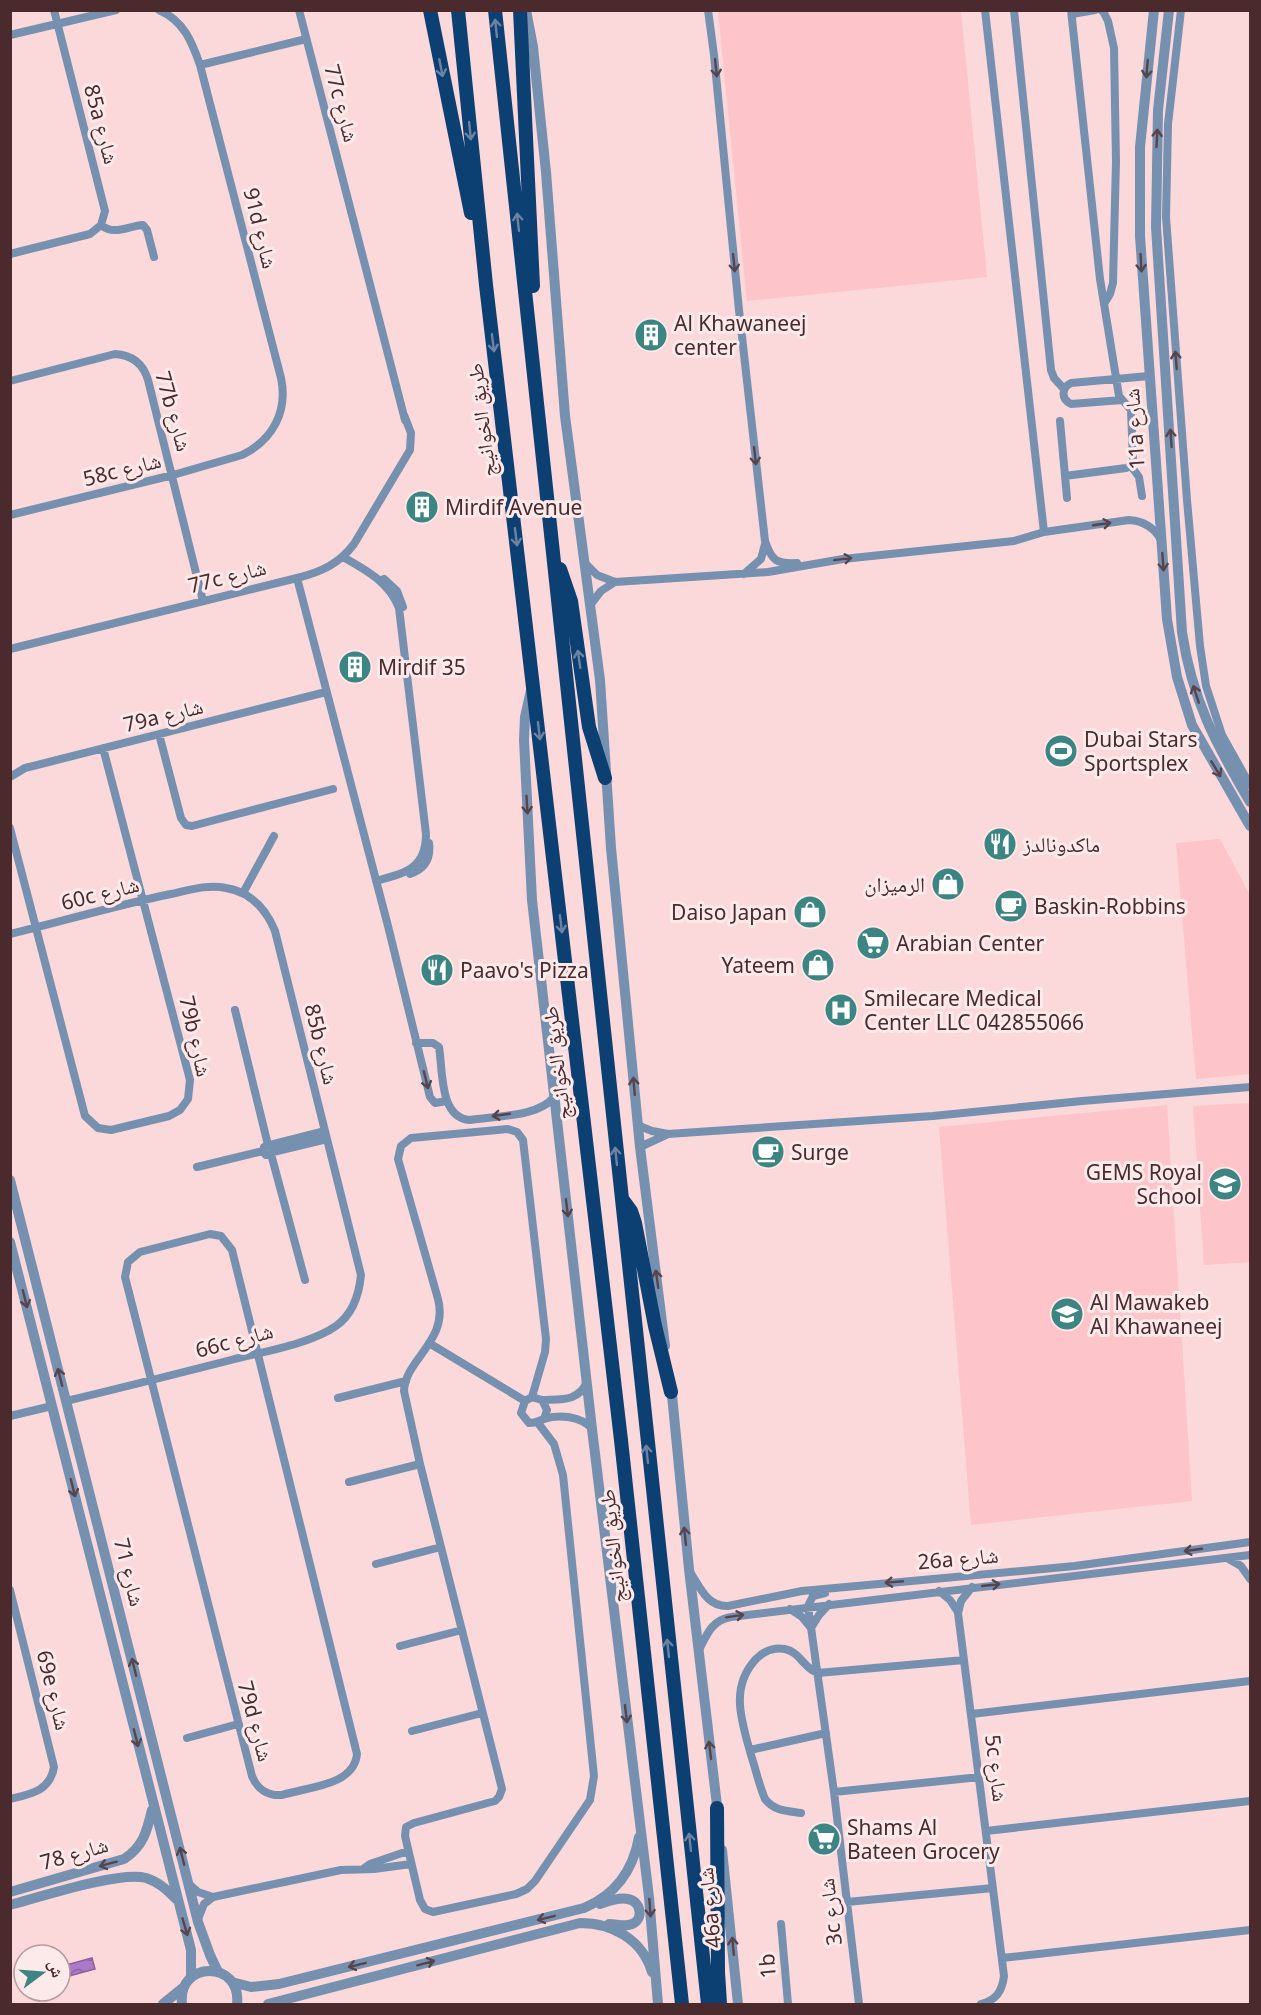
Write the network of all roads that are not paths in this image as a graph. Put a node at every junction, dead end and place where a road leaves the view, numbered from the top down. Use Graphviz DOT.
graph roads {
  1 [pos="54,10"];
  2 [pos="116,10"];
  3 [pos="299,10"];
  4 [pos="430,10"];
  5 [pos="458,10"];
  6 [pos="495,10"];
  7 [pos="520,10"];
  8 [pos="526,10"];
  9 [pos="708,10"];
  10 [pos="985,10"];
  11 [pos="1014,10"];
  12 [pos="1095,10"];
  13 [pos="1101,10"];
  14 [pos="1154,10"];
  15 [pos="1169,10"];
  16 [pos="1181,10"];
  17 [pos="163,11"];
  18 [pos="1071,12"];
  19 [pos="57,23"];
  20 [pos="10,35"];
  21 [pos="306,39"];
  22 [pos="200,65"];
  23 [pos="101,225"];
  24 [pos="10,254"];
  25 [pos="154,257"];
  26 [pos="486,285"];
  27 [pos="1143,300"];
  28 [pos="1104,305"];
  29 [pos="1173,322"];
  30 [pos="1164,336"];
  31 [pos="531,342"];
  32 [pos="1149,376"];
  33 [pos="1116,379"];
  34 [pos="10,381"];
  35 [pos="1065,389"];
  36 [pos="1122,400"];
  37 [pos="1060,420"];
  38 [pos="242,455"];
  39 [pos="1131,466"];
  40 [pos="1173,469"];
  41 [pos="172,475"];
  42 [pos="1065,476"];
  43 [pos="1158,495"];
  44 [pos="1142,496"];
  45 [pos="1067,498"];
  46 [pos="10,515"];
  47 [pos="1044,532"];
  48 [pos="1161,540"];
  49 [pos="765,541"];
  50 [pos="554,555"];
  51 [pos="343,557"];
  52 [pos="1178,558"];
  53 [pos="584,561"];
  54 [pos="804,565"];
  55 [pos="744,574"];
  56 [pos="297,578"];
  57 [pos="615,582"];
  58 [pos="203,601"];
  59 [pos="591,604"];
  60 [pos="10,649"];
  61 [pos="533,684"];
  62 [pos="326,692"];
  63 [pos="159,734"];
  64 [pos="103,748"];
  65 [pos="10,777"];
  66 [pos="605,778"];
  67 [pos="1251,785"];
  68 [pos="333,789"];
  69 [pos="1251,802"];
  70 [pos="1251,826"];
  71 [pos="10,828"];
  72 [pos="274,836"];
  73 [pos="376,881"];
  74 [pos="198,888"];
  75 [pos="243,893"];
  76 [pos="143,900"];
  77 [pos="35,928"];
  78 [pos="10,934"];
  79 [pos="235,1010"];
  80 [pos="416,1043"];
  81 [pos="1251,1087"];
  82 [pos="554,1097"];
  83 [pos="447,1101"];
  84 [pos="637,1125"];
  85 [pos="668,1134"];
  86 [pos="326,1135"];
  87 [pos="640,1147"];
  88 [pos="269,1149"];
  89 [pos="197,1167"];
  90 [pos="10,1180"];
  91 [pos="620,1197"];
  92 [pos="10,1242"];
  93 [pos="358,1260"];
  94 [pos="304,1280"];
  95 [pos="429,1343"];
  96 [pos="258,1353"];
  97 [pos="151,1381"];
  98 [pos="405,1381"];
  99 [pos="587,1382"];
  100 [pos="671,1392"];
  101 [pos="338,1398"];
  102 [pos="528,1399"];
  103 [pos="66,1401"];
  104 [pos="544,1403"];
  105 [pos="52,1406"];
  106 [pos="10,1416"];
  107 [pos="541,1421"];
  108 [pos="592,1429"];
  109 [pos="420,1464"];
  110 [pos="83,1466"];
  111 [pos="350,1482"];
  112 [pos="1251,1542"];
  113 [pos="441,1547"];
  114 [pos="1251,1555"];
  115 [pos="1226,1558"];
  116 [pos="376,1564"];
  117 [pos="689,1569"];
  118 [pos="1251,1579"];
  119 [pos="854,1585"];
  120 [pos="972,1587"];
  121 [pos="10,1590"];
  122 [pos="939,1591"];
  123 [pos="829,1604"];
  124 [pos="808,1606"];
  125 [pos="790,1609"];
  126 [pos="958,1613"];
  127 [pos="811,1628"];
  128 [pos="462,1630"];
  129 [pos="400,1646"];
  130 [pos="698,1653"];
  131 [pos="964,1660"];
  132 [pos="818,1673"];
  133 [pos="1251,1681"];
  134 [pos="482,1713"];
  135 [pos="972,1714"];
  136 [pos="238,1724"];
  137 [pos="412,1731"];
  138 [pos="826,1733"];
  139 [pos="187,1738"];
  140 [pos="750,1750"];
  141 [pos="980,1777"];
  142 [pos="834,1792"];
  143 [pos="10,1799"];
  144 [pos="1251,1801"];
  145 [pos="153,1806"];
  146 [pos="717,1808"];
  147 [pos="801,1813"];
  148 [pos="640,1828"];
  149 [pos="986,1831"];
  150 [pos="408,1851"];
  151 [pos="411,1864"];
  152 [pos="363,1869"];
  153 [pos="189,1885"];
  154 [pos="993,1888"];
  155 [pos="10,1892"];
  156 [pos="213,1897"];
  157 [pos="177,1901"];
  158 [pos="847,1902"];
  159 [pos="10,1905"];
  160 [pos="584,1908"];
  161 [pos="198,1922"];
  162 [pos="591,1923"];
  163 [pos="781,1924"];
  164 [pos="1251,1930"];
  165 [pos="1002,1958"];
  166 [pos="218,1972"];
  167 [pos="187,1982"];
  168 [pos="232,1982"];
  169 [pos="656,1987"];
  170 [pos="163,2004"];
  171 [pos="182,2004"];
  172 [pos="237,2004"];
  173 [pos="268,2004"];
  174 [pos="658,2004"];
  175 [pos="682,2004"];
  176 [pos="708,2004"];
  177 [pos="720,2004"];
  178 [pos="738,2004"];
  179 [pos="788,2004"];
  180 [pos="859,2004"];
  181 [pos="981,2004"];
  1 -- 19 [label="street, 85a شارع"];
  2 -- 19 [label="street"];
  3 -- 21 [label="street, 77c شارع"];
  4 -- 26 [label="highway, one-way"];
  5 -- 26 [label="highway, طريق الخوانيج, one-way"];
  31 -- 6 [label="highway, one-way"];
  7 -- 31 [label="highway"];
  8 -- 53 [label="street, 46a شارع"];
  9 -- 49 [label="street, one-way"];
  10 -- 47 [label="street"];
  11 -- 35 [label="street"];
  12 -- 18 [label="street"];
  13 -- 28 [label="street"];
  14 -- 27 [label="street, 11a شارع, one-way"];
  30 -- 15 [label="street, 11a شارع, one-way"];
  16 -- 29 [label="street"];
  17 -- 22 [label="street, 91d شارع"];
  18 -- 28 [label="street"];
  19 -- 20 [label="street"];
  19 -- 23 [label="street, 85a شارع"];
  21 -- 22 [label="street"];
  21 -- 51 [label="street, 77c شارع"];
  22 -- 38 [label="street, 91d شارع"];
  23 -- 24 [label="street"];
  23 -- 25 [label="street"];
  26 -- 61 [label="highway, طريق الخوانيج, one-way"];
  27 -- 32 [label="street, 11a شارع"];
  27 -- 40 [label="street"];
  28 -- 33 [label="street"];
  29 -- 30 [label="street"];
  67 -- 29 [label="street, one-way"];
  40 -- 30 [label="street, 11a شارع, one-way"];
  31 -- 50 [label="highway"];
  32 -- 33 [label="street"];
  32 -- 43 [label="street, 11a شارع"];
  33 -- 35 [label="street"];
  33 -- 36 [label="street"];
  34 -- 41 [label="street, 77b شارع"];
  35 -- 36 [label="street"];
  36 -- 39 [label="street"];
  37 -- 42 [label="street"];
  38 -- 41 [label="street, 58c شارع"];
  39 -- 42 [label="street"];
  39 -- 44 [label="street"];
  40 -- 52 [label="street, 11a شارع"];
  41 -- 46 [label="street, 58c شارع"];
  41 -- 58 [label="street, 77b شارع"];
  42 -- 45 [label="street"];
  43 -- 48 [label="street, 11a شارع"];
  43 -- 52 [label="street"];
  47 -- 48 [label="street, one-way"];
  54 -- 47 [label="street, one-way"];
  48 -- 70 [label="street, 11a شارع, one-way"];
  49 -- 54 [label="street"];
  49 -- 55 [label="street"];
  66 -- 50 [label="highway, one-way"];
  91 -- 50 [label="highway, one-way"];
  51 -- 56 [label="street, 77c شارع"];
  51 -- 73 [label="street"];
  69 -- 52 [label="street, 11a شارع, one-way"];
  53 -- 57 [label="street"];
  53 -- 59 [label="street, 46a شارع"];
  54 -- 55 [label="street"];
  55 -- 57 [label="street"];
  56 -- 58 [label="street, 77c شارع"];
  56 -- 62 [label="street"];
  57 -- 59 [label="street"];
  58 -- 60 [label="street, 77c شارع"];
  59 -- 66 [label="street, 46a شارع"];
  61 -- 82 [label="street, one-way"];
  61 -- 175 [label="highway, طريق الخوانيج, one-way"];
  62 -- 63 [label="street, 79a شارع"];
  62 -- 73 [label="street"];
  63 -- 64 [label="street, 79a شارع"];
  63 -- 68 [label="street"];
  64 -- 65 [label="street, 79a شارع"];
  64 -- 76 [label="street, 79b شارع"];
  84 -- 66 [label="street, 46a شارع, one-way"];
  71 -- 77 [label="street"];
  72 -- 75 [label="street"];
  73 -- 80 [label="street"];
  74 -- 75 [label="street, 85b شارع"];
  74 -- 76 [label="street, 60c شارع"];
  75 -- 86 [label="street, 85b شارع"];
  76 -- 77 [label="street, 60c شارع"];
  76 -- 77 [label="street, 79b شارع"];
  77 -- 78 [label="street, 60c شارع"];
  79 -- 88 [label="street"];
  80 -- 83 [label="street, one-way"];
  80 -- 83 [label="street"];
  81 -- 85 [label="street"];
  82 -- 83 [label="street, one-way"];
  82 -- 99 [label="street, one-way"];
  84 -- 85 [label="street"];
  84 -- 87 [label="street, 46a شارع"];
  85 -- 87 [label="street"];
  86 -- 88 [label="street"];
  86 -- 93 [label="street, 85b شارع"];
  100 -- 87 [label="street, 46a شارع, one-way"];
  88 -- 89 [label="street"];
  88 -- 94 [label="street"];
  103 -- 90 [label="street, شارع 71, one-way"];
  91 -- 100 [label="highway"];
  176 -- 91 [label="highway, one-way"];
  92 -- 105 [label="street, شارع 71, one-way"];
  93 -- 96 [label="street, 66c شارع"];
  95 -- 98 [label="street"];
  95 -- 102 [label="street"];
  95 -- 102 [label="street"];
  96 -- 97 [label="street, 66c شارع"];
  96 -- 97 [label="street, 79d شارع"];
  96 -- 136 [label="street, 79d شارع"];
  97 -- 103 [label="street, 66c شارع"];
  97 -- 136 [label="street, 79d شارع"];
  98 -- 101 [label="street"];
  98 -- 109 [label="street"];
  99 -- 104 [label="street"];
  99 -- 108 [label="street"];
  117 -- 100 [label="street, 46a شارع, one-way"];
  102 -- 104 [label="street"];
  102 -- 107 [label="street"];
  103 -- 110 [label="street, شارع 71"];
  104 -- 107 [label="street"];
  105 -- 106 [label="street"];
  105 -- 110 [label="street"];
  105 -- 145 [label="street, شارع 71, one-way"];
  107 -- 108 [label="street"];
  107 -- 151 [label="street"];
  108 -- 148 [label="street, one-way"];
  109 -- 111 [label="street"];
  109 -- 113 [label="street"];
  153 -- 110 [label="street, شارع 71, one-way"];
  112 -- 119 [label="street, 26a شارع, one-way"];
  113 -- 116 [label="street"];
  113 -- 128 [label="street"];
  114 -- 115 [label="street, 26a شارع"];
  115 -- 118 [label="street"];
  120 -- 115 [label="street, 26a شارع, one-way"];
  117 -- 119 [label="street, 26a شارع"];
  117 -- 130 [label="street, 46a شارع"];
  119 -- 124 [label="street"];
  120 -- 122 [label="street, 26a شارع"];
  120 -- 126 [label="street"];
  121 -- 143 [label="street, 69e شارع"];
  122 -- 123 [label="street, 26a شارع"];
  122 -- 126 [label="street"];
  123 -- 124 [label="street, 26a شارع"];
  123 -- 127 [label="street"];
  124 -- 125 [label="street, 26a شارع"];
  124 -- 127 [label="street, 3c شارع"];
  125 -- 127 [label="street"];
  130 -- 125 [label="street, 26a شارع, one-way"];
  126 -- 131 [label="street, 5c شارع"];
  127 -- 132 [label="street, 3c شارع"];
  128 -- 129 [label="street"];
  128 -- 134 [label="street"];
  146 -- 130 [label="street, 46a شارع, one-way"];
  131 -- 132 [label="street"];
  131 -- 135 [label="street, 5c شارع"];
  132 -- 138 [label="street, 3c شارع"];
  132 -- 140 [label="street"];
  133 -- 135 [label="street"];
  134 -- 137 [label="street"];
  134 -- 150 [label="street"];
  135 -- 141 [label="street, 5c شارع"];
  136 -- 139 [label="street"];
  138 -- 140 [label="street"];
  138 -- 142 [label="street, 3c شارع"];
  140 -- 147 [label="street"];
  141 -- 142 [label="street"];
  141 -- 149 [label="street, 5c شارع"];
  142 -- 158 [label="street, 3c شارع"];
  144 -- 149 [label="street"];
  145 -- 155 [label="street, شارع 78, one-way"];
  145 -- 157 [label="street, شارع 71"];
  146 -- 177 [label="highway"];
  178 -- 146 [label="street, 46a شارع, one-way"];
  148 -- 160 [label="street"];
  148 -- 169 [label="street, one-way"];
  149 -- 154 [label="street, 5c شارع"];
  150 -- 151 [label="street"];
  150 -- 152 [label="street"];
  151 -- 152 [label="street"];
  152 -- 156 [label="street"];
  153 -- 156 [label="street"];
  153 -- 161 [label="street, شارع 71"];
  154 -- 158 [label="street"];
  154 -- 165 [label="street, 5c شارع"];
  156 -- 161 [label="street"];
  157 -- 159 [label="street, شارع 78"];
  157 -- 167 [label="street, شارع 71, one-way"];
  158 -- 180 [label="street, 3c شارع"];
  160 -- 162 [label="street"];
  160 -- 168 [label="street, one-way"];
  161 -- 166 [label="street, شارع 71"];
  162 -- 169 [label="street"];
  173 -- 162 [label="street, one-way"];
  163 -- 179 [label="street, 1b"];
  164 -- 165 [label="street"];
  165 -- 181 [label="street, 5c شارع"];
  166 -- 167 [label="street"];
  166 -- 168 [label="street"];
  167 -- 170 [label="street"];
  167 -- 171 [label="street, شارع 71"];
  168 -- 172 [label="street"];
  169 -- 174 [label="street"];
}
